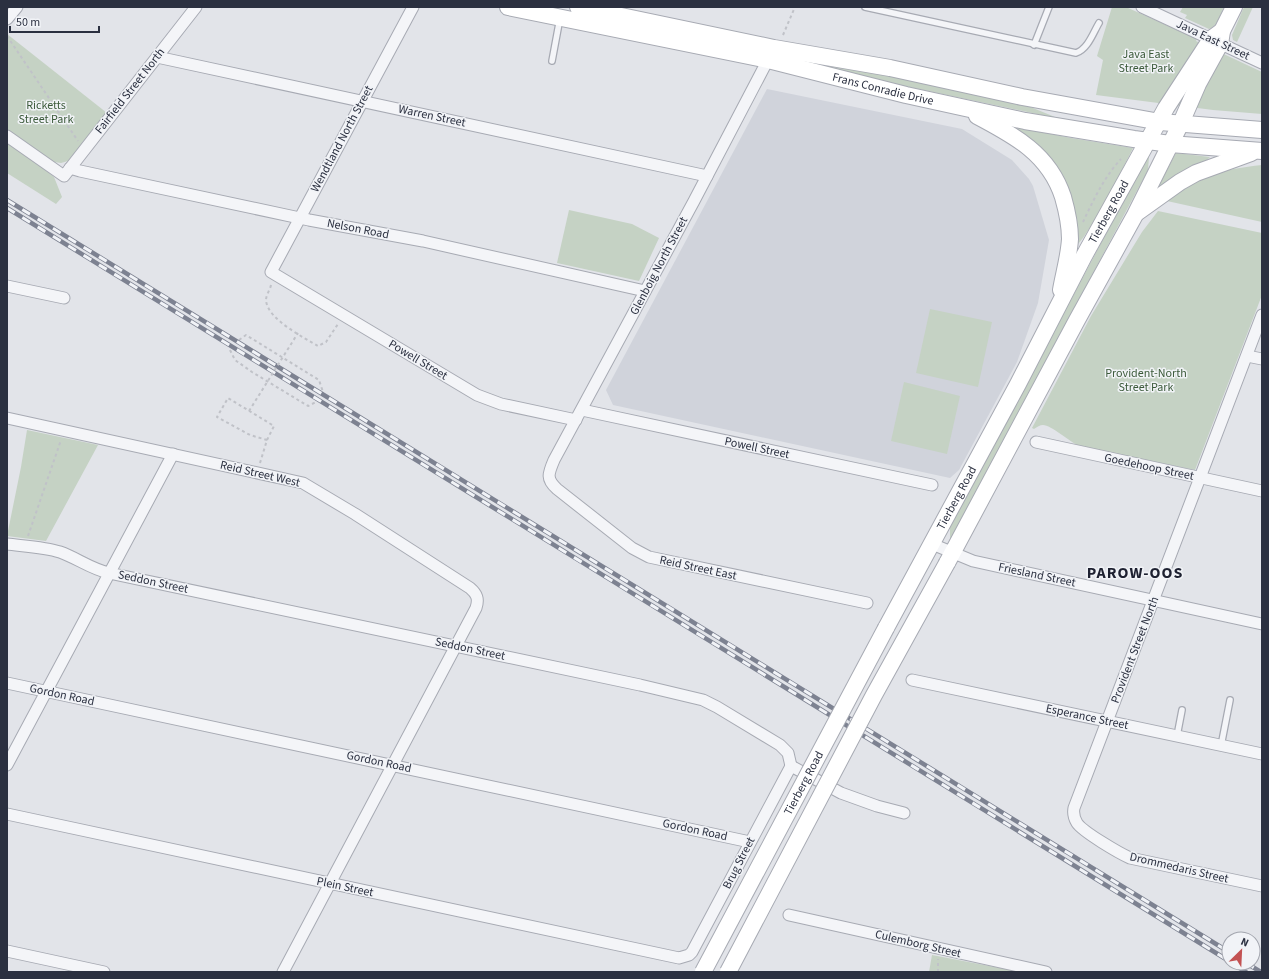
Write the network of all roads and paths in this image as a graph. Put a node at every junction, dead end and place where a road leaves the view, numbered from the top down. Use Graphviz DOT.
graph roads {
  1 [pos="17,7"];
  2 [pos="196,7"];
  3 [pos="413,7"];
  4 [pos="508,7"];
  5 [pos="578,7"];
  6 [pos="795,7"];
  7 [pos="865,7"];
  8 [pos="1049,7"];
  9 [pos="1142,7"];
  10 [pos="1234,7"];
  11 [pos="560,18"];
  12 [pos="7,19"];
  13 [pos="1099,22"];
  14 [pos="7,36"];
  15 [pos="1218,38"];
  16 [pos="1034,44"];
  17 [pos="775,48"];
  18 [pos="157,57"];
  19 [pos="552,61"];
  20 [pos="1262,63"];
  21 [pos="363,101"];
  22 [pos="958,106"];
  23 [pos="1160,122"];
  24 [pos="1181,123"];
  25 [pos="1262,130"];
  26 [pos="7,136"];
  27 [pos="1149,140"];
  28 [pos="80,144"];
  29 [pos="1170,144"];
  30 [pos="1260,151"];
  31 [pos="1123,157"];
  32 [pos="67,172"];
  33 [pos="707,176"];
  34 [pos="1135,215"];
  35 [pos="300,218"];
  36 [pos="1080,229"];
  37 [pos="271,272"];
  38 [pos="272,284"];
  39 [pos="7,286"];
  40 [pos="645,291"];
  41 [pos="64,298"];
  42 [pos="1057,311"];
  43 [pos="1262,315"];
  44 [pos="344,317"];
  45 [pos="298,333"];
  46 [pos="239,340"];
  47 [pos="230,350"];
  48 [pos="1247,356"];
  49 [pos="282,358"];
  50 [pos="1262,359"];
  51 [pos="267,382"];
  52 [pos="323,392"];
  53 [pos="316,402"];
  54 [pos="582,410"];
  55 [pos="249,411"];
  56 [pos="7,418"];
  57 [pos="576,420"];
  58 [pos="62,437"];
  59 [pos="267,440"];
  60 [pos="1036,442"];
  61 [pos="173,454"];
  62 [pos="260,466"];
  63 [pos="1199,478"];
  64 [pos="551,483"];
  65 [pos="932,485"];
  66 [pos="1262,491"];
  67 [pos="26,542"];
  68 [pos="7,544"];
  69 [pos="929,548"];
  70 [pos="950,558"];
  71 [pos="109,573"];
  72 [pos="1154,600"];
  73 [pos="867,603"];
  74 [pos="1262,624"];
  75 [pos="456,646"];
  76 [pos="912,680"];
  77 [pos="7,683"];
  78 [pos="46,691"];
  79 [pos="1230,700"];
  80 [pos="1182,710"];
  81 [pos="1108,721"];
  82 [pos="1177,736"];
  83 [pos="1221,746"];
  84 [pos="1262,754"];
  85 [pos="7,765"];
  86 [pos="393,766"];
  87 [pos="791,766"];
  88 [pos="904,813"];
  89 [pos="7,814"];
  90 [pos="1080,826"];
  91 [pos="750,842"];
  92 [pos="330,884"];
  93 [pos="1262,886"];
  94 [pos="789,915"];
  95 [pos="7,951"];
  96 [pos="939,956"];
  97 [pos="684,957"];
  98 [pos="87,970"];
  99 [pos="104,972"];
  100 [pos="283,972"];
  101 [pos="703,972"];
  102 [pos="728,972"];
  103 [pos="938,972"];
  104 [pos="1046,972"];
  1 -- 12 [label="street"];
  2 -- 18 [label="street, Fairfield Street North"];
  3 -- 21 [label="street, Wendtland North Street"];
  4 -- 11 [label="main road, Frans Conradie Drive"];
  5 -- 17 [label="main road, Frans Conradie Drive"];
  6 -- 17 [label="path"];
  7 -- 16 [label="lane"];
  8 -- 16 [label="lane"];
  9 -- 15 [label="street, Java East Street"];
  10 -- 15 [label="main road, Tierberg Road"];
  11 -- 17 [label="main road, Frans Conradie Drive"];
  11 -- 19 [label="lane"];
  13 -- 16 [label="lane"];
  14 -- 28 [label="path"];
  15 -- 20 [label="street, Java East Street"];
  15 -- 23 [label="main road, Tierberg Road"];
  15 -- 24 [label="main road, Tierberg Road"];
  17 -- 22 [label="main road, Frans Conradie Drive"];
  17 -- 23 [label="main road, Frans Conradie Drive"];
  17 -- 33 [label="street, Glenboig North Street"];
  18 -- 21 [label="street, Warren Street"];
  18 -- 32 [label="street, Fairfield Street North"];
  21 -- 33 [label="street, Warren Street"];
  21 -- 35 [label="street, Wendtland North Street"];
  22 -- 27 [label="main road, Frans Conradie Drive"];
  22 -- 42 [label="main road"];
  23 -- 24 [label="main road, Frans Conradie Drive"];
  23 -- 27 [label="main road, Tierberg Road"];
  24 -- 25 [label="main road, Frans Conradie Drive"];
  24 -- 29 [label="main road, Tierberg Road"];
  26 -- 32 [label="street"];
  27 -- 29 [label="main road, Frans Conradie Drive"];
  27 -- 42 [label="main road, Tierberg Road"];
  29 -- 30 [label="main road, Frans Conradie Drive"];
  29 -- 34 [label="main road, Tierberg Road"];
  30 -- 34 [label="main road"];
  31 -- 36 [label="path"];
  32 -- 35 [label="street, Nelson Road"];
  33 -- 40 [label="street, Glenboig North Street"];
  34 -- 70 [label="main road, Tierberg Road"];
  35 -- 37 [label="street, Wendtland North Street"];
  35 -- 40 [label="street, Nelson Road"];
  37 -- 44 [label="street, Powell Street"];
  38 -- 45 [label="path"];
  39 -- 41 [label="street"];
  40 -- 54 [label="street, Glenboig North Street"];
  42 -- 69 [label="main road, Tierberg Road"];
  43 -- 48 [label="street, Provident Street North"];
  44 -- 45 [label="path"];
  44 -- 57 [label="street, Powell Street"];
  45 -- 49 [label="path, bridge"];
  46 -- 49 [label="path"];
  47 -- 51 [label="path"];
  48 -- 50 [label="street"];
  48 -- 63 [label="street, Provident Street North"];
  49 -- 51 [label="path, bridge"];
  49 -- 52 [label="path"];
  51 -- 53 [label="path"];
  51 -- 55 [label="path, bridge"];
  54 -- 57 [label="street, Glenboig North Street"];
  54 -- 65 [label="street, Powell Street"];
  55 -- 59 [label="path"];
  55 -- 59 [label="path"];
  56 -- 61 [label="street, Reid Street West"];
  57 -- 64 [label="street, Glenboig North Street"];
  58 -- 67 [label="path"];
  59 -- 62 [label="path"];
  60 -- 63 [label="street, Goedehoop Street"];
  61 -- 71 [label="street"];
  61 -- 75 [label="street, Reid Street West"];
  63 -- 66 [label="street, Goedehoop Street"];
  63 -- 72 [label="street, Provident Street North"];
  64 -- 73 [label="street, Reid Street East"];
  68 -- 71 [label="street, Seddon Street"];
  69 -- 70 [label="street, Friesland Street"];
  69 -- 101 [label="main road, Tierberg Road, bridge"];
  70 -- 72 [label="street, Friesland Street"];
  70 -- 102 [label="main road, Tierberg Road, bridge"];
  71 -- 75 [label="street, Seddon Street"];
  71 -- 78 [label="street"];
  72 -- 74 [label="street, Friesland Street"];
  72 -- 81 [label="street, Provident Street North"];
  75 -- 86 [label="street"];
  75 -- 87 [label="street, Seddon Street"];
  76 -- 81 [label="street, Esperance Street"];
  77 -- 78 [label="street, Gordon Road"];
  78 -- 85 [label="street"];
  78 -- 86 [label="street, Gordon Road"];
  79 -- 83 [label="lane"];
  80 -- 82 [label="lane"];
  81 -- 82 [label="street, Esperance Street"];
  81 -- 90 [label="street, Provident Street North"];
  82 -- 83 [label="street, Esperance Street"];
  83 -- 84 [label="street, Esperance Street"];
  86 -- 91 [label="street, Gordon Road"];
  86 -- 92 [label="street"];
  87 -- 88 [label="street"];
  87 -- 91 [label="street, Brug Street"];
  89 -- 92 [label="street, Plein Street"];
  90 -- 93 [label="street, Drommedaris Street"];
  91 -- 97 [label="street, Brug Street"];
  92 -- 97 [label="street, Plein Street"];
  92 -- 100 [label="street"];
  94 -- 104 [label="street, Culemborg Street"];
  95 -- 98 [label="street"];
  96 -- 103 [label="path"];
  98 -- 99 [label="street"];
}
